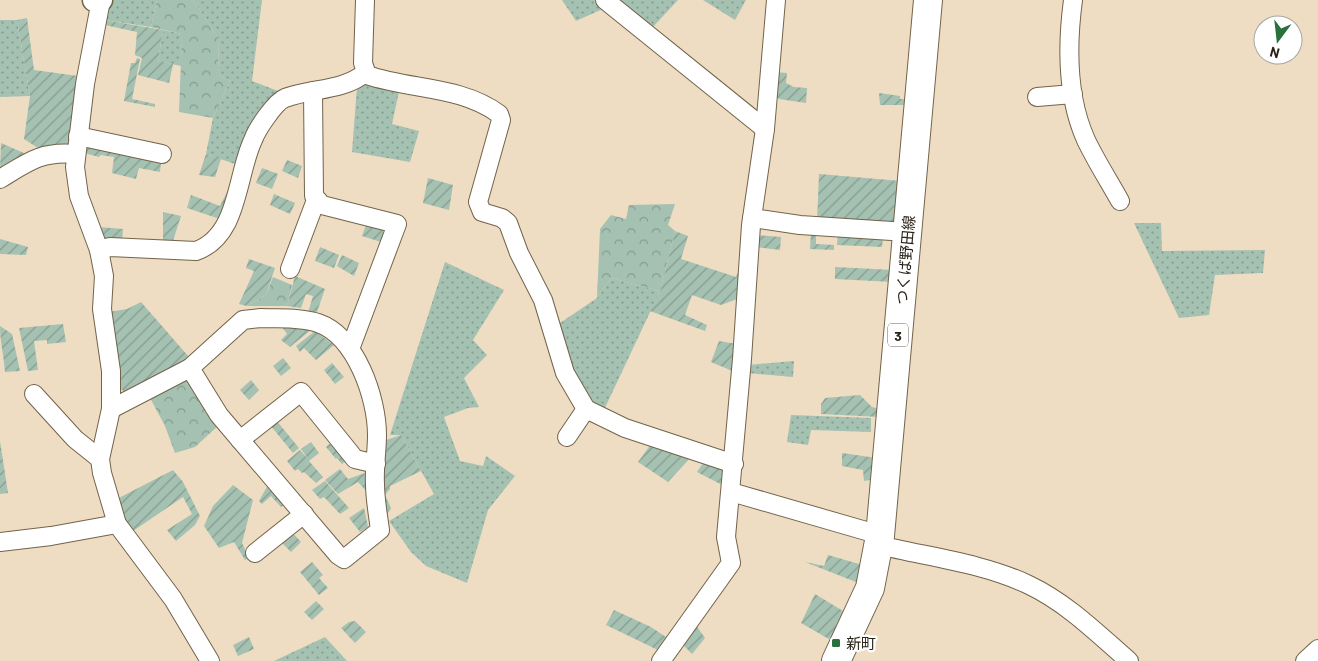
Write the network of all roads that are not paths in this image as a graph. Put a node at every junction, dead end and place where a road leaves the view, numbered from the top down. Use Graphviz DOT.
graph roads {
  1 [pos="94,0"];
  2 [pos="101,0"];
  3 [pos="365,0"];
  4 [pos="605,0"];
  5 [pos="776,0"];
  6 [pos="928,0"];
  7 [pos="1073,0"];
  8 [pos="365,73"];
  9 [pos="313,91"];
  10 [pos="1073,94"];
  11 [pos="1037,97"];
  12 [pos="765,129"];
  13 [pos="78,136"];
  14 [pos="75,154"];
  15 [pos="162,154"];
  16 [pos="0,179"];
  17 [pos="316,200"];
  18 [pos="1120,201"];
  19 [pos="752,218"];
  20 [pos="907,232"];
  21 [pos="99,250"];
  22 [pos="290,269"];
  23 [pos="350,348"];
  24 [pos="190,368"];
  25 [pos="34,394"];
  26 [pos="111,409"];
  27 [pos="586,409"];
  28 [pos="567,437"];
  29 [pos="240,440"];
  30 [pos="100,459"];
  31 [pos="376,464"];
  32 [pos="734,464"];
  33 [pos="731,492"];
  34 [pos="304,514"];
  35 [pos="117,524"];
  36 [pos="880,540"];
  37 [pos="0,542"];
  38 [pos="255,553"];
  39 [pos="1318,649"];
  40 [pos="210,661"];
  41 [pos="662,661"];
  42 [pos="836,661"];
  43 [pos="1129,661"];
  44 [pos="1305,661"];
  1 -- 2 [label="street"];
  2 -- 13 [label="street"];
  3 -- 8 [label="street"];
  4 -- 12 [label="street"];
  5 -- 12 [label="street"];
  6 -- 20 [label="main road, つくば野田線 / 3"];
  7 -- 10 [label="street"];
  8 -- 9 [label="street"];
  8 -- 27 [label="street"];
  9 -- 17 [label="street"];
  9 -- 21 [label="street"];
  10 -- 11 [label="street"];
  10 -- 18 [label="street"];
  12 -- 19 [label="street"];
  13 -- 14 [label="street"];
  13 -- 15 [label="street"];
  14 -- 16 [label="street"];
  14 -- 21 [label="street"];
  17 -- 22 [label="street"];
  17 -- 23 [label="street"];
  19 -- 20 [label="street"];
  19 -- 32 [label="street"];
  20 -- 36 [label="main road, つくば野田線 / 3"];
  21 -- 26 [label="street"];
  23 -- 24 [label="street"];
  23 -- 31 [label="street"];
  24 -- 26 [label="street"];
  24 -- 29 [label="street"];
  25 -- 30 [label="street"];
  26 -- 30 [label="street"];
  27 -- 28 [label="street"];
  27 -- 32 [label="street"];
  29 -- 31 [label="street"];
  29 -- 34 [label="street"];
  30 -- 35 [label="street"];
  31 -- 34 [label="street"];
  32 -- 33 [label="street"];
  33 -- 36 [label="street"];
  33 -- 41 [label="street"];
  34 -- 38 [label="street"];
  35 -- 37 [label="street"];
  35 -- 40 [label="street"];
  36 -- 42 [label="main road, つくば野田線 / 3"];
  36 -- 43 [label="street"];
  39 -- 44 [label="street"];
}
